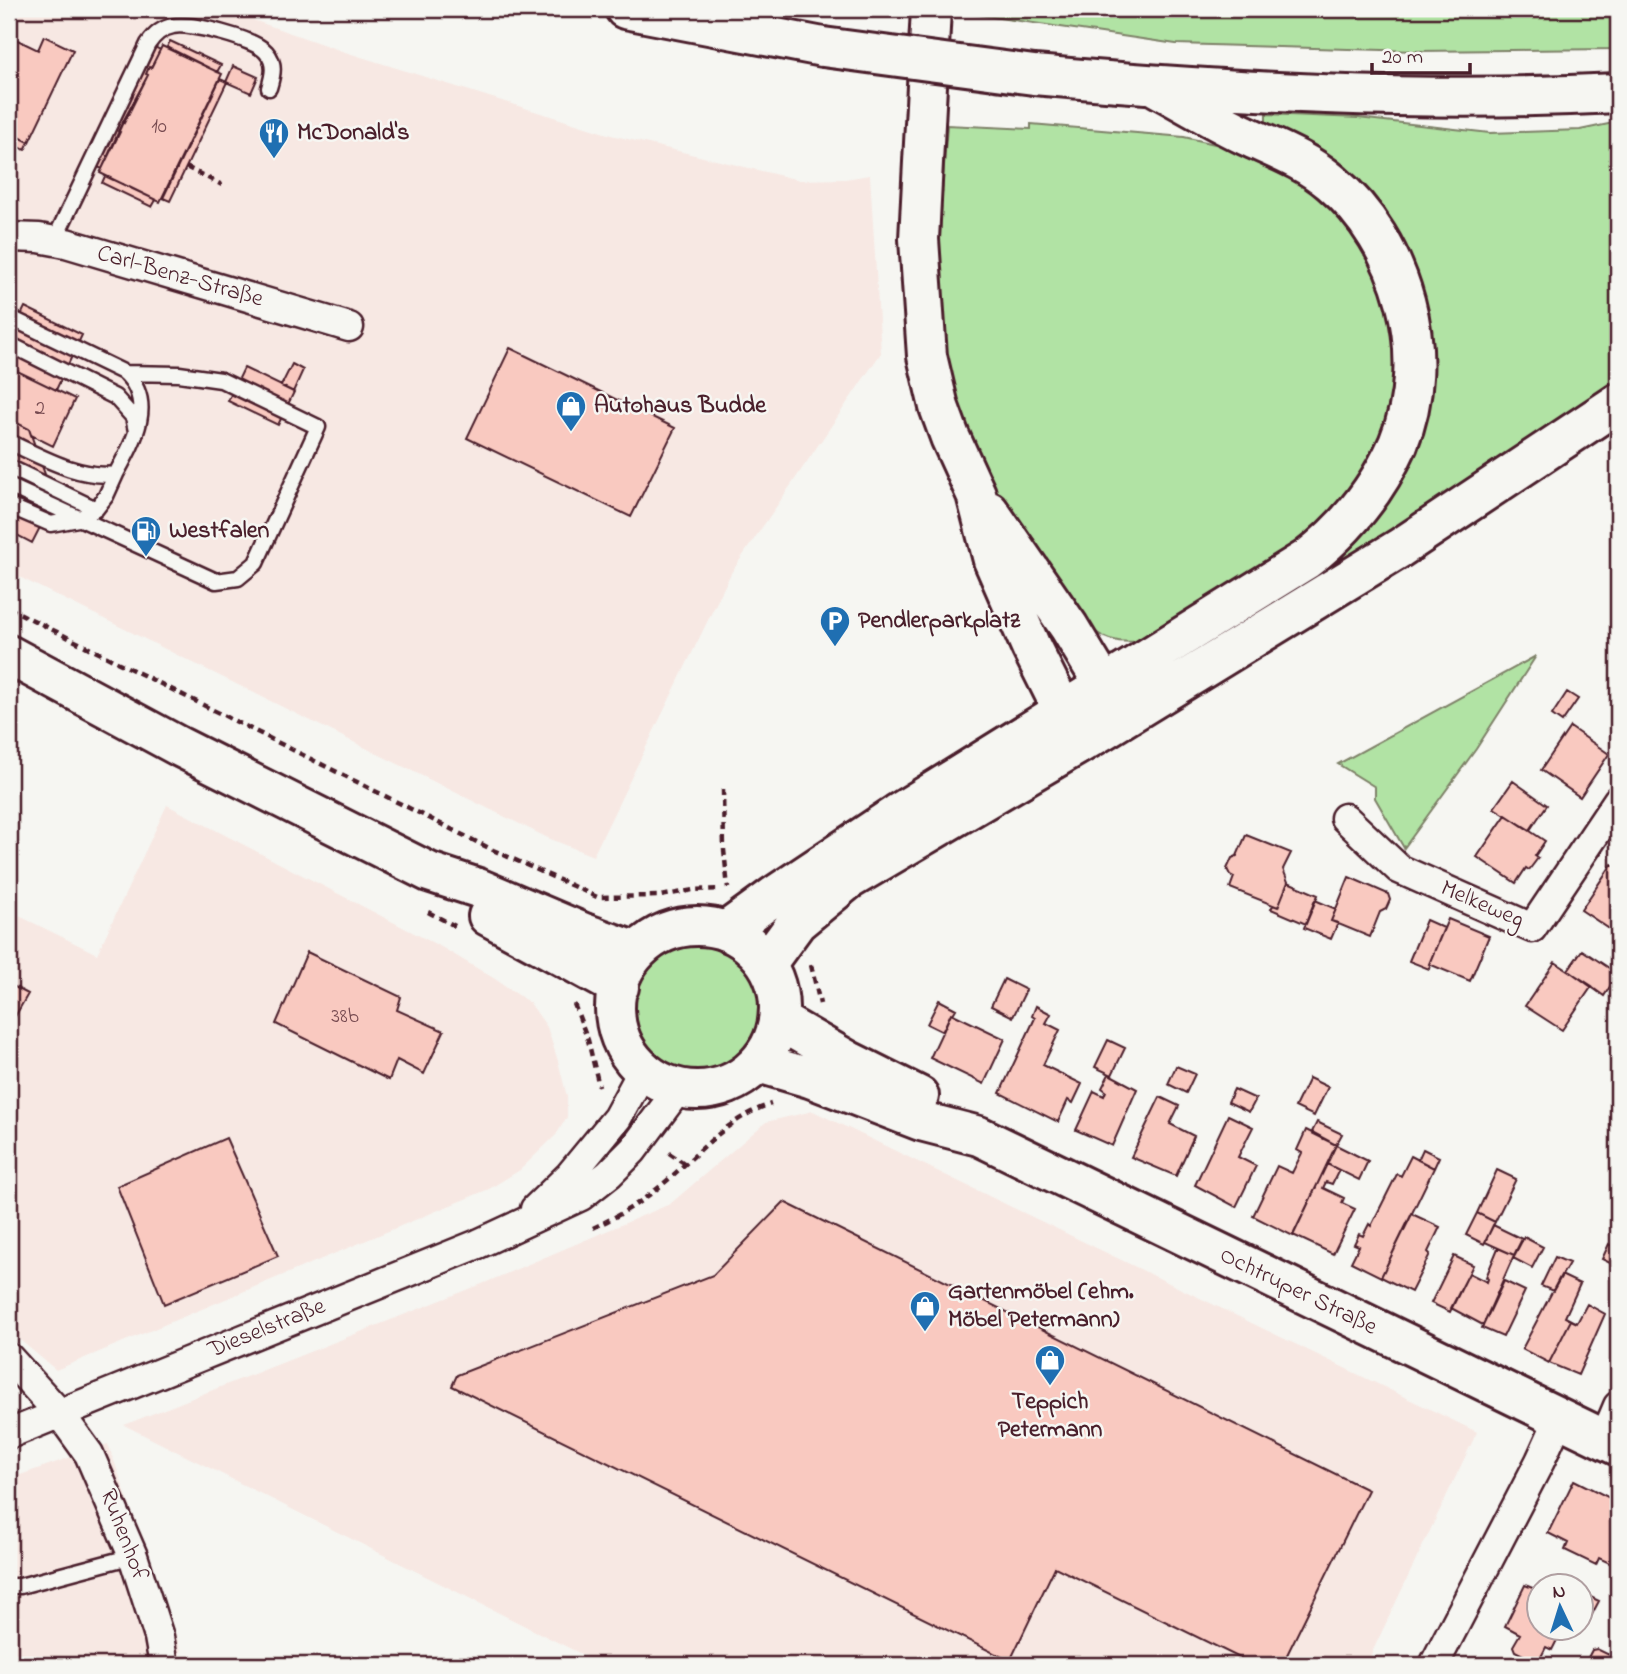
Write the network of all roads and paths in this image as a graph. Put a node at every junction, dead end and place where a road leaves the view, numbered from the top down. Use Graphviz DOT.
graph roads {
  1 [pos="931,9"];
  2 [pos="630,10"];
  3 [pos="1153,85"];
  4 [pos="269,88"];
  5 [pos="1618,93"];
  6 [pos="186,167"];
  7 [pos="222,185"];
  8 [pos="9,237"];
  9 [pos="54,241"];
  10 [pos="9,317"];
  11 [pos="349,327"];
  12 [pos="9,344"];
  13 [pos="125,373"];
  14 [pos="1618,402"];
  15 [pos="136,431"];
  16 [pos="9,442"];
  17 [pos="9,467"];
  18 [pos="117,474"];
  19 [pos="9,486"];
  20 [pos="976,494"];
  21 [pos="9,506"];
  22 [pos="96,509"];
  23 [pos="78,519"];
  24 [pos="9,608"];
  25 [pos="9,655"];
  26 [pos="1104,685"];
  27 [pos="1063,711"];
  28 [pos="1103,730"];
  29 [pos="723,789"];
  30 [pos="1618,800"];
  31 [pos="1345,818"];
  32 [pos="429,872"];
  33 [pos="728,888"];
  34 [pos="597,897"];
  35 [pos="425,910"];
  36 [pos="462,930"];
  37 [pos="726,931"];
  38 [pos="637,951"];
  39 [pos="767,963"];
  40 [pos="619,987"];
  41 [pos="568,994"];
  42 [pos="778,1020"];
  43 [pos="758,1063"];
  44 [pos="643,1070"];
  45 [pos="680,1087"];
  46 [pos="617,1118"];
  47 [pos="643,1136"];
  48 [pos="979,1136"];
  49 [pos="684,1163"];
  50 [pos="524,1221"];
  51 [pos="9,1359"];
  52 [pos="60,1414"];
  53 [pos="1560,1418"];
  54 [pos="1614,1430"];
  55 [pos="9,1434"];
  56 [pos="132,1556"];
  57 [pos="9,1586"];
  58 [pos="164,1665"];
  59 [pos="1434,1665"];
  1 -- 20 [label="main road"];
  2 -- 3 [label="main road, bridge"];
  3 -- 5 [label="main road"];
  3 -- 26 [label="main road"];
  4 -- 9 [label="lane"];
  6 -- 7 [label="path"];
  8 -- 9 [label="street, Carl-Benz-Straße"];
  9 -- 11 [label="street, Carl-Benz-Straße"];
  10 -- 13 [label="lane"];
  12 -- 15 [label="lane"];
  13 -- 15 [label="lane"];
  13 -- 23 [label="lane"];
  14 -- 28 [label="main road"];
  15 -- 18 [label="lane"];
  16 -- 18 [label="lane"];
  17 -- 22 [label="lane"];
  18 -- 22 [label="lane"];
  19 -- 23 [label="lane"];
  20 -- 26 [label="main road"];
  20 -- 27 [label="main road"];
  21 -- 23 [label="lane"];
  22 -- 23 [label="lane"];
  24 -- 34 [label="path"];
  25 -- 32 [label="main road"];
  26 -- 27 [label="main road"];
  26 -- 28 [label="main road"];
  27 -- 28 [label="main road"];
  27 -- 37 [label="main road"];
  28 -- 39 [label="main road"];
  29 -- 33 [label="path"];
  30 -- 31 [label="street, Melkeweg"];
  32 -- 38 [label="main road"];
  32 -- 40 [label="main road"];
  35 -- 36 [label="path"];
  37 -- 38 [label="main road"];
  37 -- 39 [label="main road"];
  38 -- 40 [label="main road"];
  39 -- 42 [label="main road"];
  40 -- 44 [label="main road"];
  41 -- 46 [label="path"];
  42 -- 43 [label="main road"];
  42 -- 48 [label="main road, Ochtruper Straße"];
  43 -- 45 [label="main road"];
  43 -- 48 [label="main road, Ochtruper Straße"];
  44 -- 45 [label="main road"];
  44 -- 46 [label="street, Dieselstraße"];
  45 -- 47 [label="street, Dieselstraße"];
  46 -- 50 [label="street, Dieselstraße"];
  47 -- 49 [label="path"];
  47 -- 50 [label="street, Dieselstraße"];
  48 -- 53 [label="main road, Ochtruper Straße"];
  50 -- 52 [label="street, Dieselstraße"];
  51 -- 52 [label="street, Ruhenhof"];
  52 -- 55 [label="street, Dieselstraße"];
  52 -- 56 [label="street, Ruhenhof"];
  53 -- 54 [label="main road, Ochtruper Straße"];
  53 -- 59 [label="street"];
  56 -- 57 [label="lane"];
  56 -- 58 [label="street, Ruhenhof"];
}
